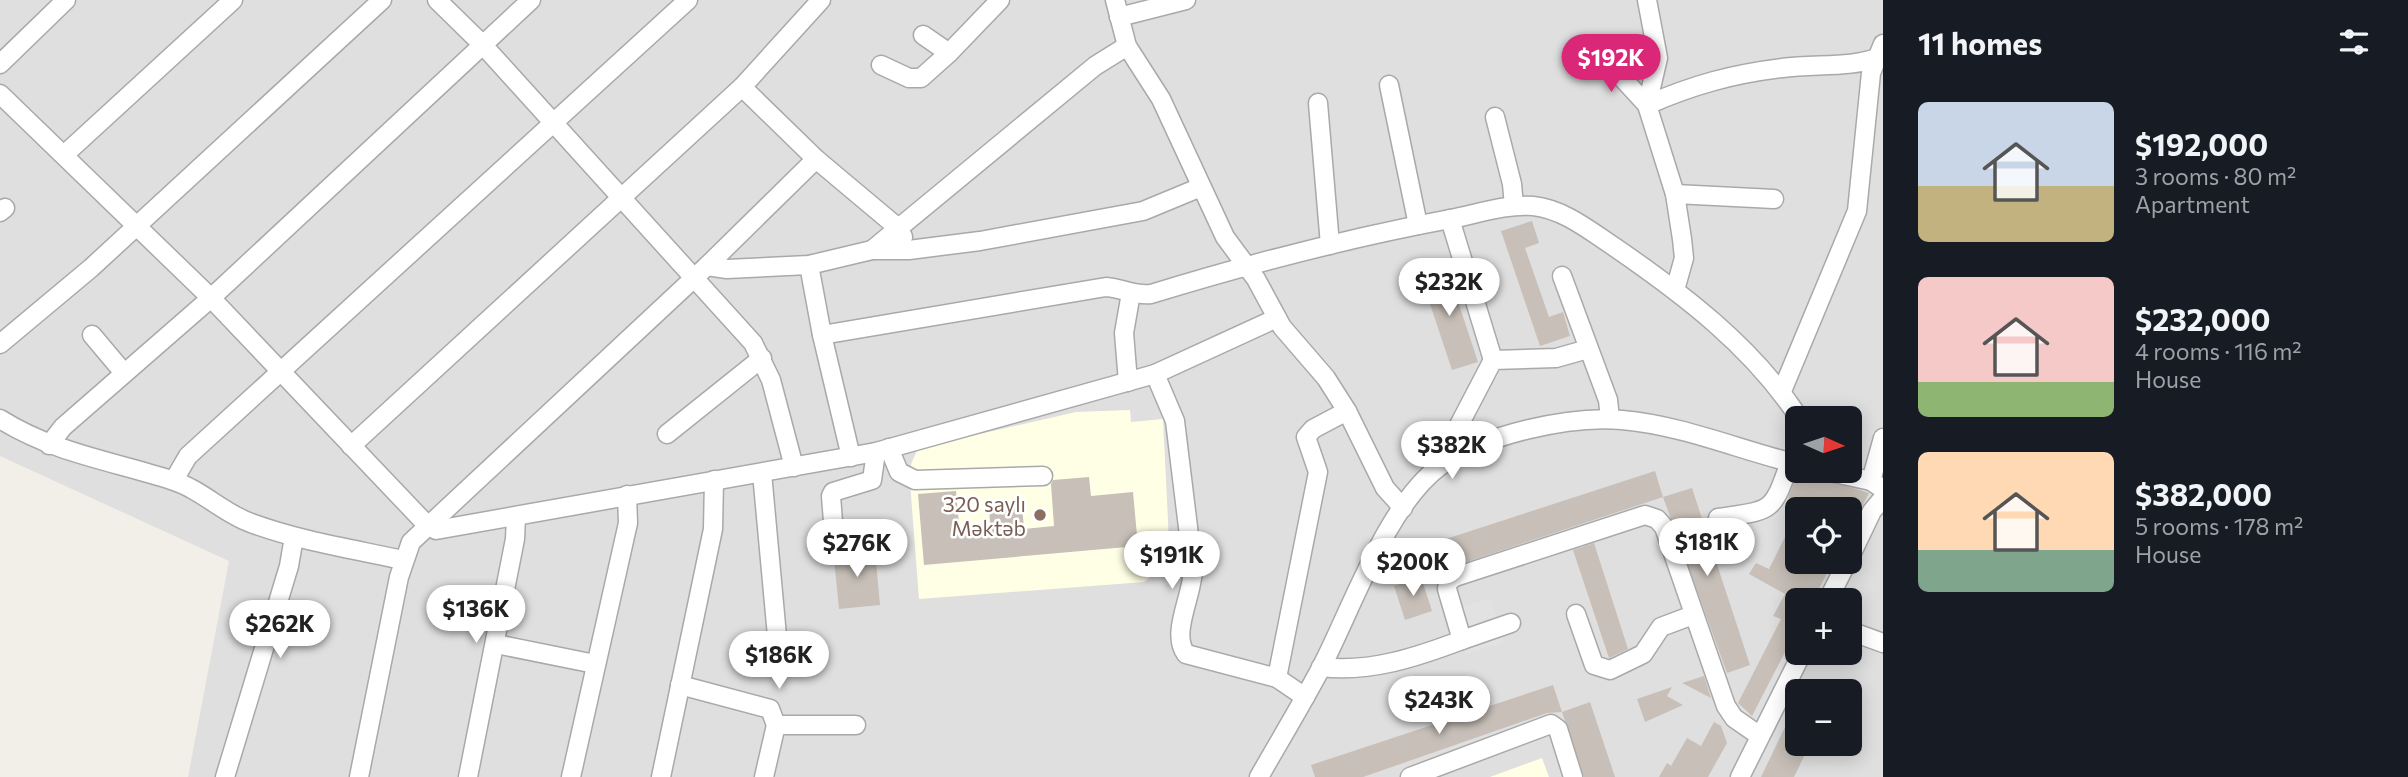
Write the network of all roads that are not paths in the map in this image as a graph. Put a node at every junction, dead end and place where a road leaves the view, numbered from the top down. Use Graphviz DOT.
graph roads {
  1 [pos="66,0"];
  2 [pos="233,0"];
  3 [pos="382,0"];
  4 [pos="437,0"];
  5 [pos="531,0"];
  6 [pos="688,0"];
  7 [pos="821,0"];
  8 [pos="1000,0"];
  9 [pos="1186,0"];
  10 [pos="1647,0"];
  11 [pos="1117,9"];
  12 [pos="923,35"];
  13 [pos="482,44"];
  14 [pos="1127,46"];
  15 [pos="950,53"];
  16 [pos="1881,53"];
  17 [pos="1602,56"];
  18 [pos="0,64"];
  19 [pos="881,65"];
  20 [pos="1390,85"];
  21 [pos="742,87"];
  22 [pos="0,94"];
  23 [pos="1318,103"];
  24 [pos="1647,105"];
  25 [pos="1494,117"];
  26 [pos="553,124"];
  27 [pos="64,155"];
  28 [pos="816,159"];
  29 [pos="1201,187"];
  30 [pos="1675,194"];
  31 [pos="621,198"];
  32 [pos="1774,199"];
  33 [pos="1514,206"];
  34 [pos="1450,219"];
  35 [pos="1418,225"];
  36 [pos="897,227"];
  37 [pos="136,228"];
  38 [pos="1330,245"];
  39 [pos="872,250"];
  40 [pos="909,250"];
  41 [pos="809,265"];
  42 [pos="1246,265"];
  43 [pos="707,266"];
  44 [pos="1562,276"];
  45 [pos="692,277"];
  46 [pos="1675,290"];
  47 [pos="1131,293"];
  48 [pos="211,298"];
  49 [pos="1277,318"];
  50 [pos="92,335"];
  51 [pos="821,335"];
  52 [pos="0,344"];
  53 [pos="1588,349"];
  54 [pos="762,358"];
  55 [pos="1493,360"];
  56 [pos="124,373"];
  57 [pos="282,373"];
  58 [pos="1155,374"];
  59 [pos="1128,382"];
  60 [pos="1782,391"];
  61 [pos="1792,406"];
  62 [pos="1347,411"];
  63 [pos="0,419"];
  64 [pos="1610,419"];
  65 [pos="667,434"];
  66 [pos="1883,438"];
  67 [pos="49,445"];
  68 [pos="351,446"];
  69 [pos="882,450"];
  70 [pos="1458,455"];
  71 [pos="851,457"];
  72 [pos="1785,461"];
  73 [pos="794,467"];
  74 [pos="762,473"];
  75 [pos="1043,476"];
  76 [pos="714,480"];
  77 [pos="174,481"];
  78 [pos="1785,482"];
  79 [pos="1877,485"];
  80 [pos="627,495"];
  81 [pos="1883,498"];
  82 [pos="1403,508"];
  83 [pos="516,517"];
  84 [pos="1718,518"];
  85 [pos="427,525"];
  86 [pos="1862,531"];
  87 [pos="294,537"];
  88 [pos="835,547"];
  89 [pos="403,560"];
  90 [pos="1576,614"];
  91 [pos="1693,615"];
  92 [pos="1511,623"];
  93 [pos="1862,635"];
  94 [pos="778,636"];
  95 [pos="1462,640"];
  96 [pos="1883,643"];
  97 [pos="496,644"];
  98 [pos="595,664"];
  99 [pos="1796,665"];
  100 [pos="1321,667"];
  101 [pos="1277,678"];
  102 [pos="680,685"];
  103 [pos="1305,697"];
  104 [pos="776,725"];
  105 [pos="856,725"];
  106 [pos="1760,736"];
  107 [pos="225,777"];
  108 [pos="359,777"];
  109 [pos="468,777"];
  110 [pos="571,777"];
  111 [pos="661,777"];
  112 [pos="764,777"];
  113 [pos="1259,777"];
  114 [pos="1410,777"];
  115 [pos="1573,777"];
  116 [pos="1740,777"];
  1 -- 18 [label="street"];
  2 -- 27 [label="street"];
  3 -- 37 [label="street"];
  4 -- 13 [label="street"];
  5 -- 13 [label="street"];
  6 -- 26 [label="street"];
  7 -- 21 [label="street"];
  8 -- 15 [label="street"];
  9 -- 11 [label="street"];
  10 -- 24 [label="street"];
  11 -- 14 [label="street"];
  12 -- 15 [label="street"];
  13 -- 26 [label="street"];
  13 -- 48 [label="street"];
  14 -- 29 [label="street"];
  14 -- 36 [label="street"];
  15 -- 19 [label="street"];
  16 -- 24 [label="street"];
  16 -- 60 [label="street"];
  17 -- 24 [label="street"];
  20 -- 35 [label="street"];
  21 -- 28 [label="street"];
  21 -- 31 [label="street"];
  22 -- 27 [label="street"];
  23 -- 38 [label="street"];
  24 -- 30 [label="street"];
  25 -- 33 [label="street"];
  26 -- 31 [label="street"];
  26 -- 57 [label="street"];
  27 -- 37 [label="street"];
  28 -- 36 [label="street"];
  28 -- 43 [label="street"];
  29 -- 40 [label="street"];
  29 -- 42 [label="street"];
  30 -- 32 [label="street"];
  30 -- 46 [label="street"];
  31 -- 45 [label="street"];
  31 -- 68 [label="street"];
  33 -- 34 [label="street"];
  33 -- 46 [label="street"];
  34 -- 35 [label="street"];
  34 -- 55 [label="street"];
  35 -- 38 [label="street"];
  36 -- 39 [label="street"];
  36 -- 40 [label="street"];
  37 -- 48 [label="street"];
  37 -- 52 [label="street"];
  38 -- 42 [label="street"];
  39 -- 40 [label="street"];
  39 -- 41 [label="street"];
  41 -- 43 [label="street"];
  41 -- 51 [label="street"];
  42 -- 47 [label="street"];
  42 -- 49 [label="street"];
  43 -- 45 [label="street"];
  44 -- 53 [label="street"];
  45 -- 54 [label="street"];
  45 -- 85 [label="street"];
  46 -- 60 [label="street"];
  47 -- 51 [label="street"];
  47 -- 59 [label="street"];
  48 -- 56 [label="street"];
  48 -- 57 [label="street"];
  49 -- 58 [label="street"];
  49 -- 62 [label="street"];
  50 -- 56 [label="street"];
  51 -- 71 [label="street"];
  53 -- 55 [label="street"];
  53 -- 64 [label="street"];
  54 -- 65 [label="street"];
  54 -- 73 [label="street"];
  55 -- 70 [label="street"];
  56 -- 67 [label="street"];
  57 -- 68 [label="street"];
  57 -- 77 [label="street"];
  58 -- 59 [label="street"];
  58 -- 101 [label="street"];
  59 -- 69 [label="street"];
  60 -- 61 [label="street"];
  62 -- 82 [label="street"];
  62 -- 101 [label="street"];
  63 -- 67 [label="street"];
  64 -- 70 [label="street"];
  64 -- 72 [label="street"];
  66 -- 79 [label="street"];
  67 -- 77 [label="street"];
  68 -- 85 [label="street"];
  69 -- 71 [label="street"];
  69 -- 75 [label="street"];
  69 -- 88 [label="street"];
  70 -- 82 [label="street"];
  71 -- 73 [label="street"];
  73 -- 74 [label="street"];
  74 -- 76 [label="street"];
  74 -- 94 [label="street"];
  76 -- 80 [label="street"];
  76 -- 102 [label="street"];
  77 -- 87 [label="street"];
  78 -- 84 [label="street"];
  80 -- 83 [label="street"];
  80 -- 98 [label="street"];
  81 -- 86 [label="street"];
  82 -- 100 [label="street"];
  83 -- 85 [label="street"];
  83 -- 97 [label="street"];
  85 -- 89 [label="street"];
  87 -- 89 [label="street"];
  87 -- 107 [label="street"];
  89 -- 108 [label="street"];
  90 -- 91 [label="street"];
  91 -- 95 [label="street"];
  91 -- 106 [label="street"];
  92 -- 95 [label="street"];
  93 -- 96 [label="street"];
  95 -- 100 [label="street"];
  97 -- 98 [label="street"];
  97 -- 109 [label="street"];
  98 -- 110 [label="street"];
  99 -- 106 [label="street"];
  100 -- 103 [label="street"];
  101 -- 103 [label="street"];
  102 -- 104 [label="street"];
  102 -- 111 [label="street"];
  103 -- 113 [label="street"];
  104 -- 105 [label="street"];
  104 -- 112 [label="street"];
  106 -- 116 [label="street"];
  114 -- 115 [label="street"];
}
